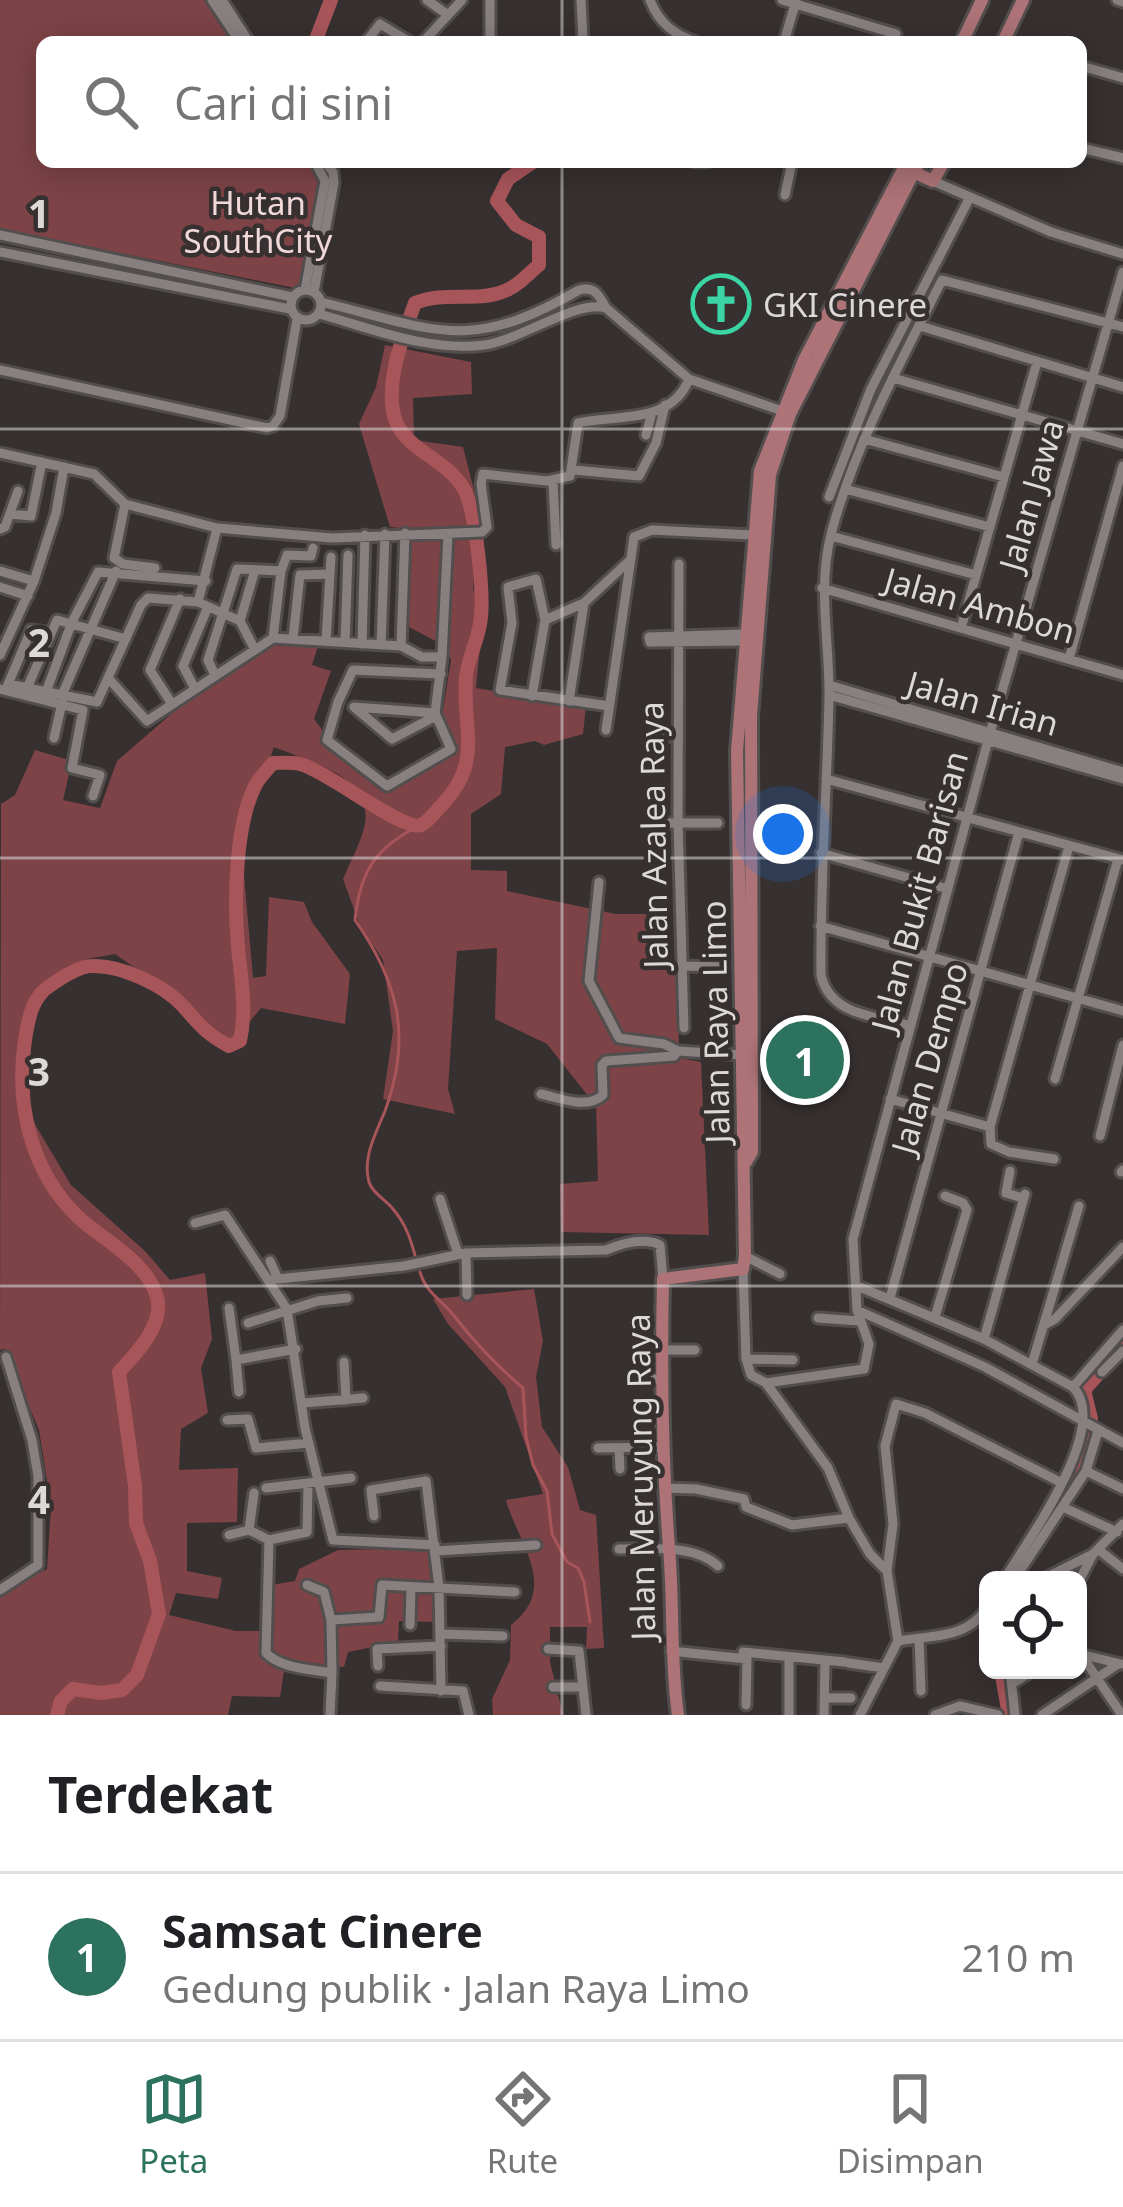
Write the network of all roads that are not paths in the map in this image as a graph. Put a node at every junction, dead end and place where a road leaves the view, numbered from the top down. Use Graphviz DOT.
graph roads {
  1 [pos="212,0"];
  2 [pos="222,0"];
  3 [pos="427,0"];
  4 [pos="462,0"];
  5 [pos="490,0"];
  6 [pos="580,0"];
  7 [pos="650,0"];
  8 [pos="782,0"];
  9 [pos="985,0"];
  10 [pos="1023,0"];
  11 [pos="796,1"];
  12 [pos="448,15"];
  13 [pos="896,34"];
  14 [pos="239,36"];
  15 [pos="241,36"];
  16 [pos="371,36"];
  17 [pos="400,36"];
  18 [pos="429,36"];
  19 [pos="490,36"];
  20 [pos="583,36"];
  21 [pos="682,36"];
  22 [pos="786,36"];
  23 [pos="968,36"];
  24 [pos="1006,36"];
  25 [pos="1087,68"];
  26 [pos="1123,78"];
  27 [pos="1087,149"];
  28 [pos="1123,158"];
  29 [pos="317,168"];
  30 [pos="330,168"];
  31 [pos="790,168"];
  32 [pos="911,168"];
  33 [pos="938,173"];
  34 [pos="785,195"];
  35 [pos="969,199"];
  36 [pos="0,235"];
  37 [pos="0,252"];
  38 [pos="1123,254"];
  39 [pos="1123,272"];
  40 [pos="314,299"];
  41 [pos="293,308"];
  42 [pos="607,308"];
  43 [pos="1108,323"];
  44 [pos="920,326"];
  45 [pos="1123,327"];
  46 [pos="1037,362"];
  47 [pos="0,370"];
  48 [pos="893,378"];
  49 [pos="688,379"];
  50 [pos="1093,379"];
  51 [pos="1123,387"];
  52 [pos="677,398"];
  53 [pos="664,405"];
  54 [pos="652,412"];
  55 [pos="786,412"];
  56 [pos="676,414"];
  57 [pos="1022,415"];
  58 [pos="1078,431"];
  59 [pos="646,435"];
  60 [pos="864,439"];
  61 [pos="1123,444"];
  62 [pos="0,453"];
  63 [pos="42,462"];
  64 [pos="1123,466"];
  65 [pos="64,467"];
  66 [pos="574,470"];
  67 [pos="1004,477"];
  68 [pos="550,481"];
  69 [pos="845,489"];
  70 [pos="18,491"];
  71 [pos="829,497"];
  72 [pos="125,504"];
  73 [pos="10,514"];
  74 [pos="989,526"];
  75 [pos="217,528"];
  76 [pos="0,529"];
  77 [pos="405,533"];
  78 [pos="454,533"];
  79 [pos="386,534"];
  80 [pos="365,535"];
  81 [pos="752,535"];
  82 [pos="831,536"];
  83 [pos="553,543"];
  84 [pos="313,548"];
  85 [pos="348,555"];
  86 [pos="331,557"];
  87 [pos="628,562"];
  88 [pos="679,564"];
  89 [pos="155,568"];
  90 [pos="255,570"];
  91 [pos="116,571"];
  92 [pos="281,571"];
  93 [pos="0,572"];
  94 [pos="330,574"];
  95 [pos="976,574"];
  96 [pos="34,581"];
  97 [pos="206,581"];
  98 [pos="0,587"];
  99 [pos="822,588"];
  100 [pos="28,596"];
  101 [pos="180,599"];
  102 [pos="584,603"];
  103 [pos="203,606"];
  104 [pos="221,615"];
  105 [pos="545,620"];
  106 [pos="240,621"];
  107 [pos="72,622"];
  108 [pos="961,628"];
  109 [pos="92,629"];
  110 [pos="51,633"];
  111 [pos="744,637"];
  112 [pos="273,638"];
  113 [pos="293,638"];
  114 [pos="677,638"];
  115 [pos="127,639"];
  116 [pos="326,640"];
  117 [pos="345,642"];
  118 [pos="362,644"];
  119 [pos="1016,644"];
  120 [pos="381,645"];
  121 [pos="401,646"];
  122 [pos="254,648"];
  123 [pos="0,655"];
  124 [pos="442,657"];
  125 [pos="1070,659"];
  126 [pos="1121,670"];
  127 [pos="214,673"];
  128 [pos="440,674"];
  129 [pos="109,679"];
  130 [pos="194,687"];
  131 [pos="5,688"];
  132 [pos="27,688"];
  133 [pos="829,690"];
  134 [pos="46,692"];
  135 [pos="532,697"];
  136 [pos="62,699"];
  137 [pos="338,701"];
  138 [pos="569,701"];
  139 [pos="172,704"];
  140 [pos="609,706"];
  141 [pos="354,707"];
  142 [pos="436,714"];
  143 [pos="606,730"];
  144 [pos="656,736"];
  145 [pos="678,736"];
  146 [pos="54,737"];
  147 [pos="989,737"];
  148 [pos="1123,775"];
  149 [pos="826,779"];
  150 [pos="93,796"];
  151 [pos="968,818"];
  152 [pos="657,823"];
  153 [pos="728,823"];
  154 [pos="678,824"];
  155 [pos="1019,832"];
  156 [pos="745,841"];
  157 [pos="1069,846"];
  158 [pos="821,853"];
  159 [pos="1120,859"];
  160 [pos="599,882"];
  161 [pos="948,889"];
  162 [pos="820,926"];
  163 [pos="929,956"];
  164 [pos="682,967"];
  165 [pos="725,967"];
  166 [pos="982,971"];
  167 [pos="1029,985"];
  168 [pos="1080,999"];
  169 [pos="1123,1011"];
  170 [pos="911,1026"];
  171 [pos="684,1028"];
  172 [pos="746,1033"];
  173 [pos="1123,1045"];
  174 [pos="678,1051"];
  175 [pos="742,1054"];
  176 [pos="1055,1079"];
  177 [pos="541,1094"];
  178 [pos="890,1099"];
  179 [pos="940,1113"];
  180 [pos="990,1127"];
  181 [pos="1100,1136"];
  182 [pos="1054,1159"];
  183 [pos="745,1163"];
  184 [pos="1010,1171"];
  185 [pos="945,1196"];
  186 [pos="440,1199"];
  187 [pos="1079,1206"];
  188 [pos="195,1223"];
  189 [pos="1123,1247"];
  190 [pos="462,1253"];
  191 [pos="270,1261"];
  192 [pos="744,1262"];
  193 [pos="780,1274"];
  194 [pos="663,1279"];
  195 [pos="273,1280"];
  196 [pos="856,1285"];
  197 [pos="467,1295"];
  198 [pos="347,1298"];
  199 [pos="890,1298"];
  200 [pos="230,1308"];
  201 [pos="287,1309"];
  202 [pos="858,1315"];
  203 [pos="935,1317"];
  204 [pos="818,1318"];
  205 [pos="248,1323"];
  206 [pos="1044,1325"];
  207 [pos="1123,1330"];
  208 [pos="984,1339"];
  209 [pos="296,1348"];
  210 [pos="661,1350"];
  211 [pos="695,1350"];
  212 [pos="1123,1351"];
  213 [pos="6,1357"];
  214 [pos="236,1360"];
  215 [pos="746,1360"];
  216 [pos="793,1360"];
  217 [pos="344,1362"];
  218 [pos="1032,1364"];
  219 [pos="1102,1372"];
  220 [pos="632,1379"];
  221 [pos="659,1379"];
  222 [pos="766,1382"];
  223 [pos="1072,1387"];
  224 [pos="239,1392"];
  225 [pos="363,1398"];
  226 [pos="346,1400"];
  227 [pos="303,1403"];
  228 [pos="226,1420"];
  229 [pos="1091,1427"];
  230 [pos="309,1443"];
  231 [pos="1123,1443"];
  232 [pos="662,1447"];
  233 [pos="598,1448"];
  234 [pos="619,1448"];
  235 [pos="620,1469"];
  236 [pos="1089,1472"];
  237 [pos="352,1478"];
  238 [pos="1062,1483"];
  239 [pos="313,1485"];
  240 [pos="266,1488"];
  241 [pos="664,1488"];
  242 [pos="1123,1489"];
  243 [pos="254,1493"];
  244 [pos="1065,1508"];
  245 [pos="374,1516"];
  246 [pos="849,1518"];
  247 [pos="1120,1528"];
  248 [pos="249,1530"];
  249 [pos="229,1535"];
  250 [pos="268,1540"];
  251 [pos="536,1545"];
  252 [pos="435,1548"];
  253 [pos="619,1549"];
  254 [pos="670,1550"];
  255 [pos="1096,1552"];
  256 [pos="718,1566"];
  257 [pos="1123,1569"];
  258 [pos="887,1571"];
  259 [pos="1009,1571"];
  260 [pos="1024,1571"];
  261 [pos="1059,1571"];
  262 [pos="1085,1571"];
  263 [pos="307,1586"];
  264 [pos="411,1587"];
  265 [pos="439,1588"];
  266 [pos="0,1590"];
  267 [pos="515,1592"];
  268 [pos="331,1620"];
  269 [pos="979,1624"];
  270 [pos="410,1625"];
  271 [pos="503,1636"];
  272 [pos="919,1638"];
  273 [pos="441,1640"];
  274 [pos="898,1641"];
  275 [pos="548,1649"];
  276 [pos="726,1650"];
  277 [pos="671,1651"];
  278 [pos="1087,1654"];
  279 [pos="788,1659"];
  280 [pos="826,1660"];
  281 [pos="1087,1663"];
  282 [pos="1121,1664"];
  283 [pos="378,1666"];
  284 [pos="884,1669"];
  285 [pos="332,1673"];
  286 [pos="1097,1677"];
  287 [pos="1011,1679"];
  288 [pos="1020,1679"];
  289 [pos="1012,1684"];
  290 [pos="380,1686"];
  291 [pos="553,1687"];
  292 [pos="582,1688"];
  293 [pos="441,1691"];
  294 [pos="921,1691"];
  295 [pos="851,1697"];
  296 [pos="826,1698"];
  297 [pos="746,1705"];
  298 [pos="970,1710"];
  299 [pos="1117,1713"];
  300 [pos="329,1715"];
  301 [pos="469,1715"];
  302 [pos="586,1715"];
  303 [pos="678,1715"];
  304 [pos="789,1715"];
  305 [pos="824,1715"];
  306 [pos="860,1715"];
  307 [pos="935,1715"];
  308 [pos="998,1715"];
  309 [pos="1015,1715"];
  310 [pos="1042,1715"];
  1 -- 14 [label="street"];
  2 -- 15 [label="street"];
  3 -- 12 [label="street"];
  4 -- 12 [label="street"];
  5 -- 19 [label="street"];
  6 -- 20 [label="street"];
  7 -- 21 [label="street"];
  8 -- 11 [label="street"];
  9 -- 23 [label="main road"];
  10 -- 24 [label="main road"];
  11 -- 13 [label="street"];
  11 -- 22 [label="street"];
  12 -- 18 [label="street"];
  16 -- 17 [label="street"];
  25 -- 26 [label="street"];
  27 -- 28 [label="street"];
  29 -- 40 [label="street"];
  30 -- 40 [label="street"];
  31 -- 34 [label="street"];
  32 -- 55 [label="main road, Jalan Raya Limo"];
  33 -- 35 [label="street"];
  35 -- 38 [label="street"];
  35 -- 71 [label="street"];
  36 -- 41 [label="street"];
  37 -- 41 [label="street"];
  39 -- 43 [label="street, Jalan Jawa"];
  40 -- 41 [label="street"];
  40 -- 41 [label="street"];
  40 -- 42 [label="street"];
  40 -- 42 [label="street"];
  41 -- 47 [label="street"];
  42 -- 49 [label="street"];
  43 -- 44 [label="street"];
  43 -- 45 [label="street"];
  43 -- 50 [label="street, Jalan Jawa"];
  44 -- 46 [label="street"];
  44 -- 48 [label="street"];
  46 -- 50 [label="street"];
  46 -- 57 [label="street"];
  48 -- 57 [label="street"];
  48 -- 60 [label="street"];
  49 -- 52 [label="street"];
  49 -- 55 [label="street"];
  50 -- 51 [label="street"];
  50 -- 58 [label="street, Jalan Jawa"];
  52 -- 53 [label="street"];
  52 -- 56 [label="street"];
  53 -- 54 [label="street"];
  53 -- 66 [label="street"];
  54 -- 59 [label="street"];
  54 -- 66 [label="street"];
  55 -- 81 [label="main road, Jalan Raya Limo"];
  55 -- 156 [label="main road, Jalan Raya Limo"];
  57 -- 58 [label="street"];
  57 -- 67 [label="street"];
  58 -- 61 [label="street"];
  58 -- 119 [label="street, Jalan Jawa"];
  60 -- 67 [label="street"];
  60 -- 69 [label="street"];
  62 -- 63 [label="street"];
  63 -- 65 [label="street"];
  63 -- 73 [label="street"];
  64 -- 125 [label="street"];
  65 -- 72 [label="street"];
  65 -- 96 [label="street"];
  66 -- 68 [label="street"];
  67 -- 74 [label="street"];
  68 -- 78 [label="street"];
  68 -- 83 [label="street"];
  69 -- 74 [label="street"];
  69 -- 82 [label="street"];
  70 -- 73 [label="street"];
  72 -- 75 [label="street"];
  72 -- 89 [label="street"];
  73 -- 76 [label="street"];
  74 -- 95 [label="street"];
  75 -- 80 [label="street"];
  75 -- 97 [label="street"];
  77 -- 78 [label="street"];
  77 -- 79 [label="street"];
  77 -- 121 [label="street"];
  78 -- 124 [label="street"];
  79 -- 80 [label="street"];
  79 -- 120 [label="street"];
  80 -- 118 [label="street"];
  81 -- 87 [label="street"];
  81 -- 111 [label="main road, Jalan Raya Limo"];
  82 -- 95 [label="street"];
  82 -- 99 [label="street"];
  84 -- 92 [label="street"];
  85 -- 117 [label="street"];
  86 -- 94 [label="street"];
  87 -- 102 [label="street"];
  87 -- 140 [label="street"];
  88 -- 114 [label="street, Jalan Azalea Raya"];
  90 -- 92 [label="street"];
  90 -- 104 [label="street"];
  90 -- 106 [label="street"];
  91 -- 97 [label="street"];
  91 -- 107 [label="street"];
  91 -- 109 [label="street"];
  92 -- 112 [label="street"];
  93 -- 96 [label="street"];
  94 -- 113 [label="street"];
  94 -- 116 [label="street"];
  95 -- 108 [label="street"];
  96 -- 100 [label="street"];
  97 -- 103 [label="street"];
  98 -- 100 [label="street"];
  99 -- 108 [label="street, Jalan Ambon"];
  99 -- 133 [label="street"];
  100 -- 123 [label="street"];
  101 -- 103 [label="street"];
  101 -- 115 [label="street"];
  101 -- 139 [label="street"];
  102 -- 105 [label="street"];
  102 -- 138 [label="street"];
  103 -- 104 [label="street"];
  103 -- 130 [label="street"];
  104 -- 106 [label="street"];
  104 -- 127 [label="street"];
  105 -- 135 [label="street"];
  105 -- 135 [label="street"];
  106 -- 122 [label="street"];
  107 -- 109 [label="street"];
  107 -- 110 [label="street"];
  107 -- 134 [label="street"];
  108 -- 119 [label="street, Jalan Ambon"];
  109 -- 115 [label="street"];
  109 -- 136 [label="street"];
  110 -- 131 [label="street"];
  110 -- 132 [label="street"];
  111 -- 114 [label="street"];
  111 -- 153 [label="main road, Jalan Raya Limo"];
  112 -- 113 [label="street"];
  112 -- 122 [label="street"];
  113 -- 116 [label="street"];
  114 -- 145 [label="street, Jalan Azalea Raya"];
  115 -- 129 [label="street"];
  116 -- 117 [label="street"];
  117 -- 118 [label="street"];
  118 -- 120 [label="street"];
  119 -- 125 [label="street, Jalan Ambon"];
  119 -- 147 [label="street, Jalan Jawa"];
  120 -- 121 [label="street"];
  121 -- 124 [label="street"];
  122 -- 127 [label="street"];
  124 -- 128 [label="street"];
  125 -- 126 [label="street, Jalan Ambon"];
  127 -- 130 [label="street"];
  128 -- 137 [label="street"];
  128 -- 142 [label="street"];
  129 -- 136 [label="street"];
  129 -- 139 [label="street"];
  130 -- 139 [label="street"];
  131 -- 132 [label="street"];
  131 -- 136 [label="street"];
  132 -- 134 [label="street"];
  133 -- 147 [label="street, Jalan Irian"];
  133 -- 149 [label="street"];
  134 -- 136 [label="street"];
  135 -- 138 [label="street"];
  136 -- 146 [label="street"];
  136 -- 150 [label="street"];
  137 -- 141 [label="street"];
  137 -- 142 [label="street"];
  138 -- 140 [label="street"];
  140 -- 143 [label="street"];
  141 -- 142 [label="street"];
  141 -- 142 [label="street"];
  144 -- 145 [label="street"];
  145 -- 154 [label="street, Jalan Azalea Raya"];
  147 -- 148 [label="street, Jalan Irian"];
  147 -- 151 [label="street, Jalan Bukit Barisan"];
  149 -- 151 [label="street"];
  149 -- 158 [label="street"];
  151 -- 155 [label="street"];
  151 -- 161 [label="street, Jalan Bukit Barisan"];
  152 -- 154 [label="street"];
  153 -- 154 [label="street"];
  153 -- 156 [label="main road, Jalan Raya Limo"];
  154 -- 164 [label="street, Jalan Azalea Raya"];
  155 -- 157 [label="street"];
  155 -- 166 [label="street, Jalan Dempo"];
  156 -- 172 [label="main road, Jalan Raya Limo"];
  157 -- 159 [label="street"];
  157 -- 167 [label="street"];
  158 -- 161 [label="street"];
  158 -- 162 [label="street"];
  159 -- 168 [label="street"];
  160 -- 174 [label="street"];
  161 -- 163 [label="street, Jalan Bukit Barisan"];
  162 -- 163 [label="street"];
  162 -- 170 [label="street"];
  163 -- 166 [label="street"];
  163 -- 170 [label="street, Jalan Bukit Barisan"];
  164 -- 165 [label="street"];
  164 -- 171 [label="street, Jalan Azalea Raya"];
  166 -- 167 [label="street"];
  166 -- 179 [label="street, Jalan Dempo"];
  167 -- 168 [label="street"];
  167 -- 180 [label="street"];
  168 -- 169 [label="street"];
  168 -- 176 [label="street"];
  170 -- 178 [label="street, Jalan Bukit Barisan"];
  172 -- 175 [label="main road, Jalan Raya Limo"];
  172 -- 183 [label="main road, Jalan Raya Limo"];
  173 -- 181 [label="street"];
  174 -- 175 [label="street"];
  174 -- 177 [label="street"];
  175 -- 183 [label="main road, Jalan Raya Limo"];
  178 -- 179 [label="street"];
  178 -- 196 [label="street, Jalan Bukit Barisan"];
  179 -- 180 [label="street"];
  179 -- 199 [label="street, Jalan Dempo"];
  180 -- 182 [label="street"];
  183 -- 192 [label="main road"];
  184 -- 208 [label="street"];
  185 -- 203 [label="street"];
  186 -- 190 [label="street"];
  187 -- 206 [label="street"];
  188 -- 195 [label="street"];
  189 -- 206 [label="street"];
  190 -- 194 [label="street"];
  190 -- 195 [label="street"];
  190 -- 197 [label="street"];
  191 -- 195 [label="street"];
  192 -- 193 [label="street"];
  192 -- 194 [label="main road, Jalan Meruyung Raya"];
  192 -- 215 [label="street"];
  194 -- 210 [label="main road, Jalan Meruyung Raya"];
  195 -- 201 [label="street"];
  196 -- 199 [label="street"];
  196 -- 202 [label="street, Jalan Bukit Barisan"];
  198 -- 201 [label="street"];
  199 -- 203 [label="street"];
  200 -- 214 [label="street"];
  201 -- 205 [label="street"];
  201 -- 209 [label="street"];
  202 -- 204 [label="street"];
  202 -- 222 [label="street, Jalan Bukit Barisan"];
  202 -- 229 [label="street"];
  203 -- 208 [label="street"];
  206 -- 218 [label="street"];
  207 -- 223 [label="street"];
  208 -- 218 [label="street"];
  209 -- 214 [label="street"];
  209 -- 227 [label="street"];
  210 -- 211 [label="street"];
  210 -- 221 [label="main road, Jalan Meruyung Raya"];
  212 -- 219 [label="street"];
  213 -- 266 [label="street"];
  214 -- 224 [label="street"];
  215 -- 216 [label="street"];
  215 -- 222 [label="street"];
  217 -- 226 [label="street"];
  218 -- 223 [label="street"];
  220 -- 221 [label="street"];
  221 -- 232 [label="main road, Jalan Meruyung Raya"];
  222 -- 246 [label="street"];
  223 -- 229 [label="street"];
  225 -- 226 [label="street"];
  226 -- 227 [label="street"];
  227 -- 230 [label="street"];
  228 -- 230 [label="street"];
  229 -- 231 [label="street"];
  229 -- 236 [label="street"];
  229 -- 238 [label="street"];
  230 -- 239 [label="street"];
  232 -- 234 [label="street"];
  232 -- 241 [label="main road, Jalan Meruyung Raya"];
  233 -- 234 [label="street"];
  234 -- 235 [label="street"];
  236 -- 242 [label="street"];
  236 -- 244 [label="street"];
  237 -- 239 [label="street"];
  238 -- 258 [label="street"];
  238 -- 259 [label="street"];
  239 -- 240 [label="street"];
  239 -- 250 [label="street"];
  239 -- 252 [label="street"];
  241 -- 246 [label="street"];
  241 -- 254 [label="main road, Jalan Meruyung Raya"];
  243 -- 248 [label="street"];
  244 -- 247 [label="street"];
  244 -- 260 [label="street"];
  245 -- 252 [label="street"];
  246 -- 258 [label="street"];
  247 -- 255 [label="street"];
  248 -- 249 [label="street"];
  248 -- 250 [label="street"];
  250 -- 285 [label="street"];
  251 -- 252 [label="street"];
  252 -- 265 [label="street"];
  253 -- 254 [label="street"];
  254 -- 256 [label="street"];
  254 -- 277 [label="main road, Jalan Meruyung Raya"];
  255 -- 257 [label="street"];
  255 -- 261 [label="street"];
  255 -- 262 [label="street"];
  258 -- 274 [label="street"];
  263 -- 268 [label="street"];
  264 -- 265 [label="street"];
  264 -- 268 [label="street"];
  264 -- 270 [label="street"];
  265 -- 267 [label="street"];
  265 -- 273 [label="street"];
  268 -- 285 [label="street"];
  269 -- 272 [label="street"];
  271 -- 273 [label="street"];
  272 -- 274 [label="street"];
  272 -- 294 [label="street"];
  273 -- 283 [label="street"];
  273 -- 293 [label="street"];
  274 -- 284 [label="street"];
  275 -- 292 [label="street"];
  276 -- 279 [label="street"];
  277 -- 297 [label="street"];
  277 -- 303 [label="main road, Jalan Meruyung Raya"];
  278 -- 282 [label="street"];
  279 -- 280 [label="street"];
  279 -- 304 [label="street"];
  280 -- 284 [label="street"];
  280 -- 296 [label="street"];
  281 -- 286 [label="street"];
  282 -- 286 [label="street"];
  284 -- 306 [label="street"];
  285 -- 300 [label="street"];
  286 -- 299 [label="street"];
  286 -- 310 [label="street"];
  287 -- 289 [label="street"];
  288 -- 289 [label="street"];
  289 -- 309 [label="street"];
  290 -- 293 [label="street"];
  291 -- 292 [label="street"];
  292 -- 302 [label="street"];
  293 -- 301 [label="street"];
  295 -- 296 [label="street"];
  296 -- 305 [label="street"];
  298 -- 307 [label="street"];
  298 -- 308 [label="street"];
}
